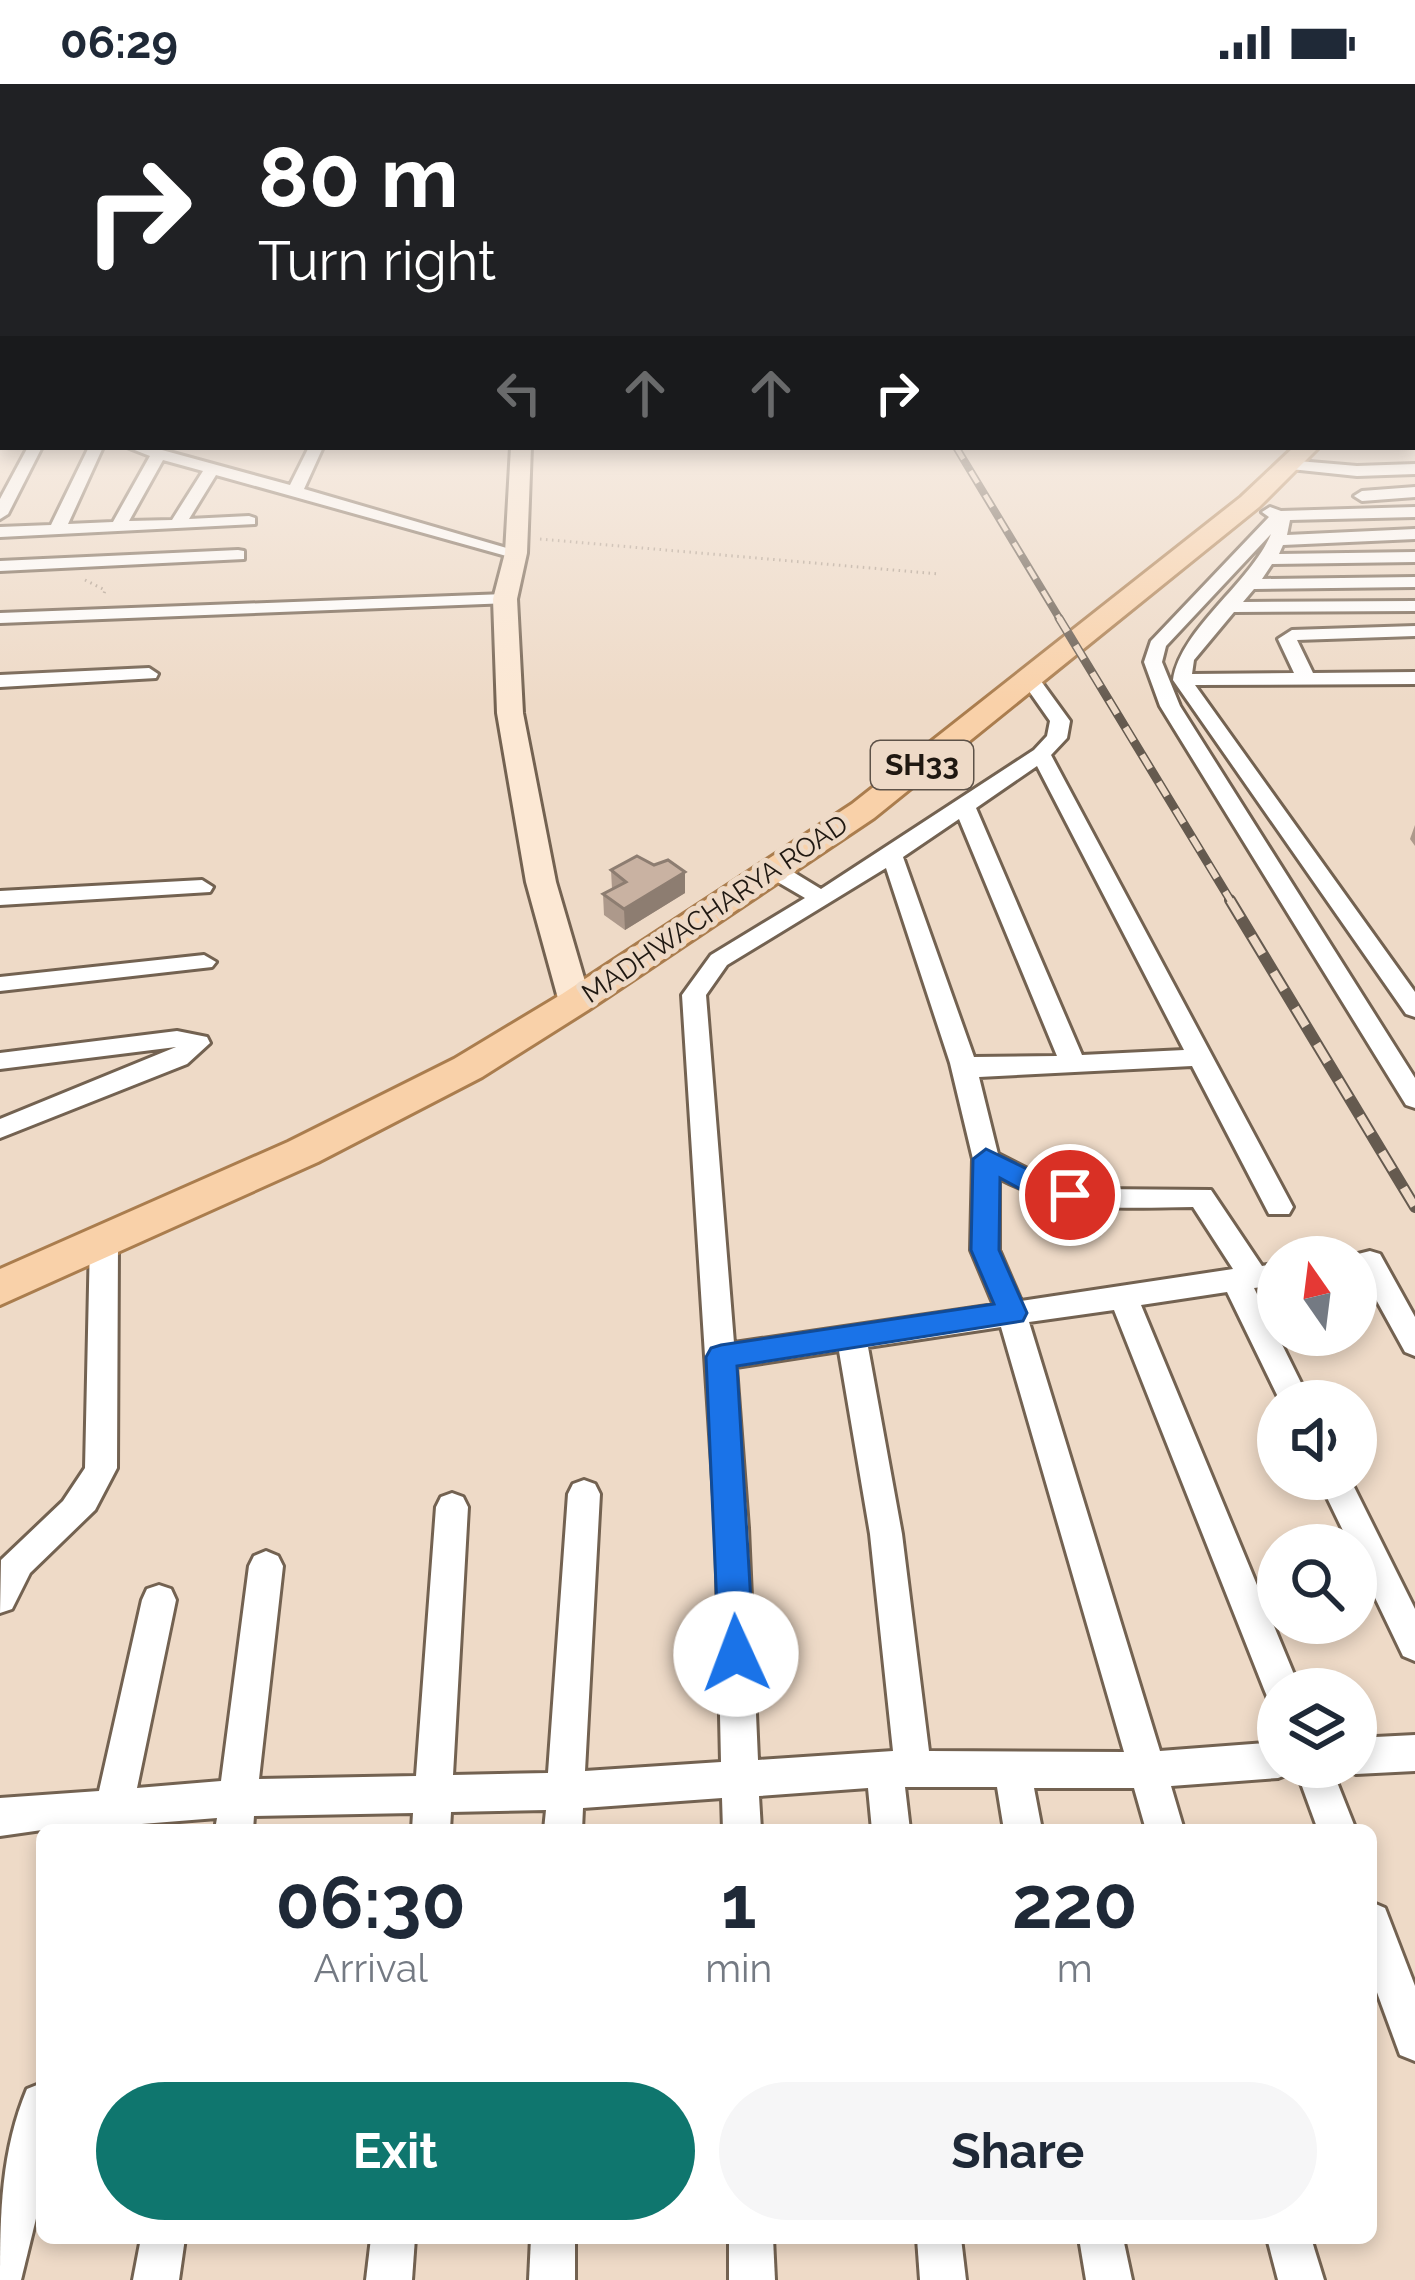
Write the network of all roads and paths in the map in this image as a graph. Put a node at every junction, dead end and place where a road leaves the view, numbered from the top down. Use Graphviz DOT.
graph roads {
  1 [pos="72,498"];
  2 [pos="134,498"];
  3 [pos="194,498"];
  4 [pos="261,498"];
  5 [pos="326,498"];
  6 [pos="518,498"];
  7 [pos="1259,498"];
  8 [pos="1268,498"];
  9 [pos="1283,498"];
  10 [pos="1359,498"];
  11 [pos="1415,512"];
  12 [pos="249,521"];
  13 [pos="178,523"];
  14 [pos="119,525"];
  15 [pos="58,528"];
  16 [pos="0,532"];
  17 [pos="1415,534"];
  18 [pos="1277,540"];
  19 [pos="516,545"];
  20 [pos="1415,557"];
  21 [pos="1264,559"];
  22 [pos="88,562"];
  23 [pos="0,566"];
  24 [pos="938,574"];
  25 [pos="230,581"];
  26 [pos="1415,582"];
  27 [pos="1246,584"];
  28 [pos="505,599"];
  29 [pos="1415,606"];
  30 [pos="1227,607"];
  31 [pos="96,613"];
  32 [pos="0,618"];
  33 [pos="1415,631"];
  34 [pos="149,674"];
  35 [pos="1305,677"];
  36 [pos="1415,678"];
  37 [pos="1031,680"];
  38 [pos="1182,680"];
  39 [pos="0,681"];
  40 [pos="1042,754"];
  41 [pos="964,805"];
  42 [pos="892,855"];
  43 [pos="772,869"];
  44 [pos="202,887"];
  45 [pos="0,898"];
  46 [pos="820,898"];
  47 [pos="204,962"];
  48 [pos="0,984"];
  49 [pos="575,1002"];
  50 [pos="1415,1010"];
  51 [pos="522,1034"];
  52 [pos="1200,1057"];
  53 [pos="962,1059"];
  54 [pos="1072,1060"];
  55 [pos="0,1061"];
  56 [pos="1415,1099"];
  57 [pos="0,1129"];
  58 [pos="986,1159"];
  59 [pos="1279,1207"];
  60 [pos="104,1241"];
  61 [pos="0,1266"];
  62 [pos="1377,1275"];
  63 [pos="1256,1276"];
  64 [pos="0,1288"];
  65 [pos="1123,1296"];
  66 [pos="1012,1313"];
  67 [pos="852,1339"];
  68 [pos="1415,1344"];
  69 [pos="721,1357"];
  70 [pos="1288,1380"];
  71 [pos="584,1494"];
  72 [pos="1344,1500"];
  73 [pos="452,1507"];
  74 [pos="266,1566"];
  75 [pos="0,1598"];
  76 [pos="159,1600"];
  77 [pos="1415,1645"];
  78 [pos="1274,1668"];
  79 [pos="1415,1753"];
  80 [pos="1377,1755"];
  81 [pos="1257,1762"];
  82 [pos="898,1769"];
  83 [pos="1012,1770"];
  84 [pos="1147,1770"];
  85 [pos="741,1781"];
  86 [pos="1321,1788"];
  87 [pos="564,1791"];
  88 [pos="433,1812"];
  89 [pos="237,1814"];
  90 [pos="0,1816"];
  91 [pos="111,1820"];
  92 [pos="563,1824"];
  93 [pos="742,1824"];
  94 [pos="892,1824"];
  95 [pos="1022,1824"];
  96 [pos="1163,1824"];
  97 [pos="1335,1824"];
  98 [pos="1377,1938"];
  99 [pos="1415,2040"];
  100 [pos="36,2129"];
  101 [pos="162,2244"];
  102 [pos="392,2244"];
  103 [pos="553,2244"];
  104 [pos="752,2244"];
  105 [pos="940,2244"];
  106 [pos="1102,2244"];
  107 [pos="1290,2244"];
  108 [pos="0,2276"];
  109 [pos="156,2280"];
  110 [pos="389,2280"];
  111 [pos="552,2280"];
  112 [pos="752,2280"];
  113 [pos="944,2280"];
  114 [pos="1109,2280"];
  115 [pos="1301,2280"];
  1 -- 15 [label="street"];
  2 -- 14 [label="street"];
  3 -- 13 [label="street"];
  4 -- 12 [label="street"];
  5 -- 19 [label="street"];
  6 -- 19 [label="street"];
  7 -- 37 [label="main road, MADHWACHARYA ROAD / SH33"];
  8 -- 56 [label="street"];
  9 -- 18 [label="street"];
  10 -- 11 [label="street"];
  12 -- 13 [label="street"];
  12 -- 25 [label="street"];
  13 -- 14 [label="street"];
  14 -- 15 [label="street"];
  15 -- 16 [label="street"];
  17 -- 18 [label="street"];
  18 -- 21 [label="street"];
  19 -- 24 [label="path"];
  19 -- 28 [label="street"];
  20 -- 21 [label="street"];
  21 -- 27 [label="street"];
  22 -- 23 [label="street"];
  22 -- 25 [label="street"];
  22 -- 31 [label="path"];
  25 -- 28 [label="street"];
  25 -- 31 [label="street"];
  26 -- 27 [label="street"];
  27 -- 30 [label="street"];
  28 -- 49 [label="street"];
  29 -- 30 [label="street"];
  30 -- 38 [label="street"];
  31 -- 32 [label="street"];
  33 -- 35 [label="street"];
  34 -- 39 [label="street"];
  35 -- 36 [label="street"];
  35 -- 38 [label="street"];
  37 -- 40 [label="street"];
  37 -- 43 [label="main road, MADHWACHARYA ROAD / SH33"];
  38 -- 50 [label="street"];
  40 -- 41 [label="street"];
  40 -- 52 [label="street"];
  41 -- 42 [label="street"];
  41 -- 54 [label="street"];
  42 -- 46 [label="street"];
  42 -- 53 [label="street"];
  43 -- 46 [label="street"];
  43 -- 49 [label="main road, MADHWACHARYA ROAD / SH33"];
  44 -- 45 [label="street"];
  46 -- 69 [label="street"];
  47 -- 48 [label="street"];
  49 -- 51 [label="main road, MADHWACHARYA ROAD / SH33"];
  51 -- 60 [label="main road, MADHWACHARYA ROAD"];
  51 -- 61 [label="main road, MADHWACHARYA ROAD / SH33"];
  52 -- 54 [label="street"];
  52 -- 59 [label="street"];
  53 -- 54 [label="street"];
  53 -- 58 [label="street"];
  55 -- 57 [label="street"];
  58 -- 63 [label="street"];
  58 -- 66 [label="street"];
  60 -- 64 [label="main road, MADHWACHARYA ROAD"];
  60 -- 75 [label="street"];
  62 -- 68 [label="street"];
  63 -- 65 [label="street"];
  63 -- 70 [label="street"];
  65 -- 66 [label="street"];
  65 -- 78 [label="street"];
  66 -- 67 [label="street"];
  66 -- 84 [label="street"];
  67 -- 69 [label="street"];
  67 -- 82 [label="street"];
  69 -- 85 [label="street"];
  71 -- 87 [label="street"];
  72 -- 77 [label="street"];
  73 -- 88 [label="street"];
  74 -- 89 [label="street"];
  76 -- 91 [label="street"];
  79 -- 80 [label="street"];
  81 -- 84 [label="street"];
  82 -- 83 [label="street"];
  82 -- 85 [label="street"];
  82 -- 94 [label="street"];
  83 -- 84 [label="street"];
  83 -- 95 [label="street"];
  84 -- 96 [label="street"];
  85 -- 87 [label="street"];
  85 -- 93 [label="street"];
  86 -- 97 [label="street"];
  87 -- 88 [label="street"];
  87 -- 92 [label="street"];
  88 -- 89 [label="street"];
  89 -- 91 [label="street"];
  90 -- 91 [label="street"];
  98 -- 99 [label="street"];
  100 -- 108 [label="street"];
  101 -- 109 [label="street"];
  102 -- 110 [label="street"];
  103 -- 111 [label="street"];
  104 -- 112 [label="street"];
  105 -- 113 [label="street"];
  106 -- 114 [label="street"];
  107 -- 115 [label="street"];
}
